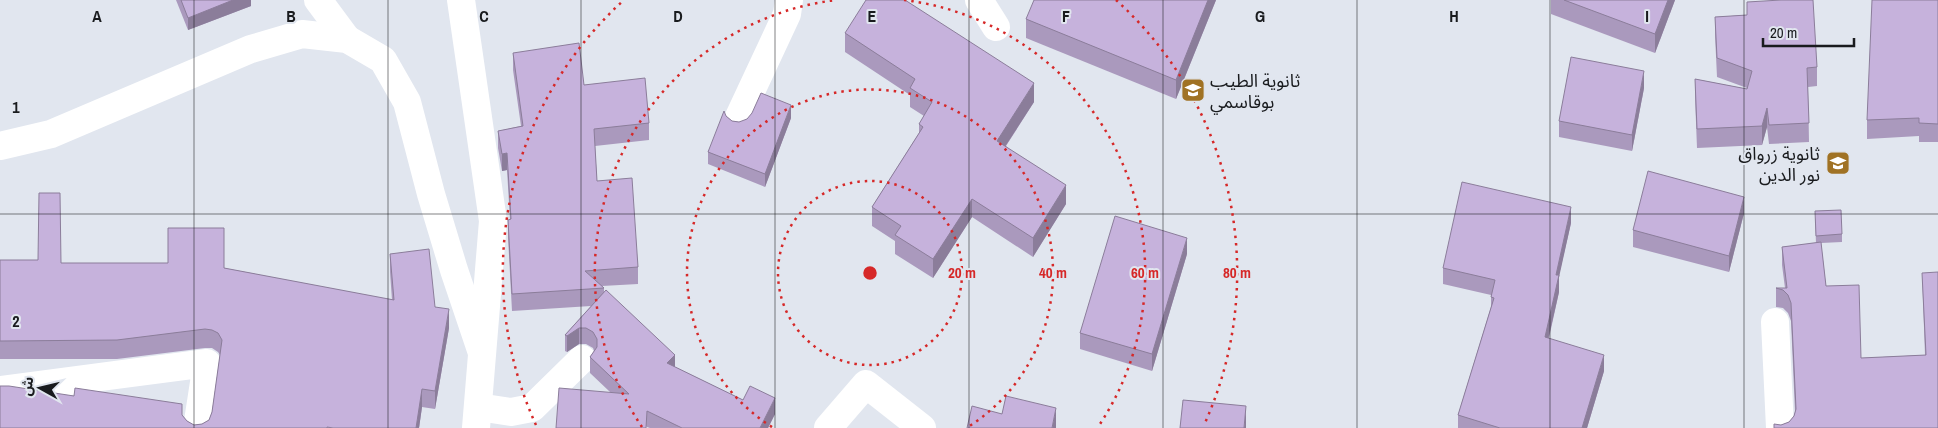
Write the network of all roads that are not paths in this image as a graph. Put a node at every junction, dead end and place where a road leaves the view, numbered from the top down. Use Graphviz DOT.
graph roads {
  1 [pos="318,0"];
  2 [pos="461,0"];
  3 [pos="789,0"];
  4 [pos="979,0"];
  5 [pos="996,27"];
  6 [pos="347,39"];
  7 [pos="738,119"];
  8 [pos="0,146"];
  9 [pos="1775,322"];
  10 [pos="482,353"];
  11 [pos="582,359"];
  12 [pos="0,390"];
  13 [pos="477,417"];
  14 [pos="197,428"];
  15 [pos="828,428"];
  16 [pos="922,428"];
  17 [pos="1780,428"];
  1 -- 6 [label="street"];
  2 -- 10 [label="street"];
  3 -- 7 [label="street"];
  4 -- 5 [label="street"];
  6 -- 8 [label="street"];
  6 -- 10 [label="street"];
  9 -- 17 [label="street"];
  10 -- 13 [label="street"];
  11 -- 13 [label="street"];
  12 -- 14 [label="street"];
  15 -- 16 [label="street"];
}
